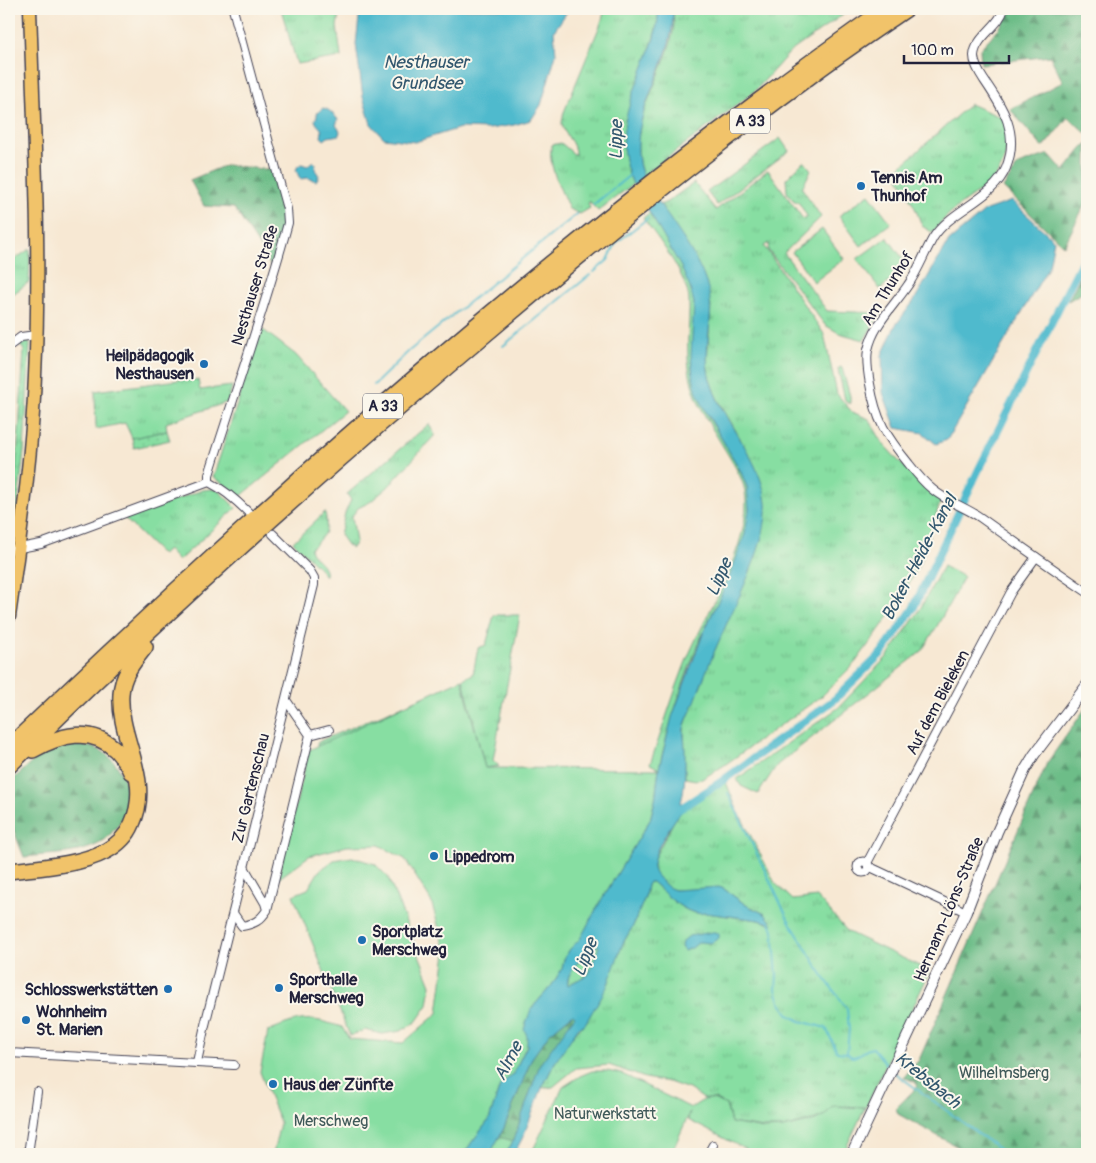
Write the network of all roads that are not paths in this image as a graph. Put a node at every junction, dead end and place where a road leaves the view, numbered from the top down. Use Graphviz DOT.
graph roads {
  1 [pos="30,9"];
  2 [pos="233,9"];
  3 [pos="885,9"];
  4 [pos="906,9"];
  5 [pos="1004,9"];
  6 [pos="689,160"];
  7 [pos="603,230"];
  8 [pos="36,335"];
  9 [pos="9,346"];
  10 [pos="209,482"];
  11 [pos="248,512"];
  12 [pos="273,534"];
  13 [pos="14,549"];
  14 [pos="1036,557"];
  15 [pos="1087,592"];
  16 [pos="184,600"];
  17 [pos="9,617"];
  18 [pos="1087,685"];
  19 [pos="286,700"];
  20 [pos="329,730"];
  21 [pos="310,736"];
  22 [pos="11,756"];
  23 [pos="9,863"];
  24 [pos="244,867"];
  25 [pos="9,872"];
  26 [pos="267,910"];
  27 [pos="966,912"];
  28 [pos="233,914"];
  29 [pos="9,1054"];
  30 [pos="197,1062"];
  31 [pos="234,1065"];
  32 [pos="37,1092"];
  33 [pos="713,1145"];
  34 [pos="28,1154"];
  35 [pos="708,1154"];
  36 [pos="854,1154"];
  1 -- 8 [label="main road"];
  2 -- 10 [label="street, Nesthauser Straße"];
  3 -- 6 [label="highway, A 33"];
  4 -- 6 [label="highway, A 33"];
  5 -- 14 [label="street, Am Thunhof"];
  6 -- 7 [label="highway, A 33"];
  7 -- 16 [label="highway, A 33"];
  7 -- 22 [label="highway, A 33"];
  8 -- 9 [label="street"];
  8 -- 13 [label="main road"];
  10 -- 11 [label="street"];
  10 -- 13 [label="street"];
  12 -- 19 [label="street, Zur Gartenschau"];
  13 -- 17 [label="main road"];
  14 -- 15 [label="street, Am Thunhof"];
  14 -- 27 [label="street, Auf dem Bieleken"];
  16 -- 22 [label="highway, A 33"];
  16 -- 25 [label="highway"];
  18 -- 27 [label="street, Hermann-Löns-Straße"];
  19 -- 21 [label="street"];
  19 -- 24 [label="street, Zur Gartenschau"];
  20 -- 21 [label="street"];
  21 -- 26 [label="street"];
  22 -- 23 [label="highway"];
  24 -- 26 [label="street"];
  24 -- 28 [label="street, Zur Gartenschau"];
  26 -- 28 [label="street"];
  27 -- 36 [label="street, Hermann-Löns-Straße"];
  28 -- 30 [label="street, Zur Gartenschau"];
  29 -- 30 [label="street"];
  30 -- 31 [label="street"];
  32 -- 34 [label="street"];
  33 -- 35 [label="street"];
}
